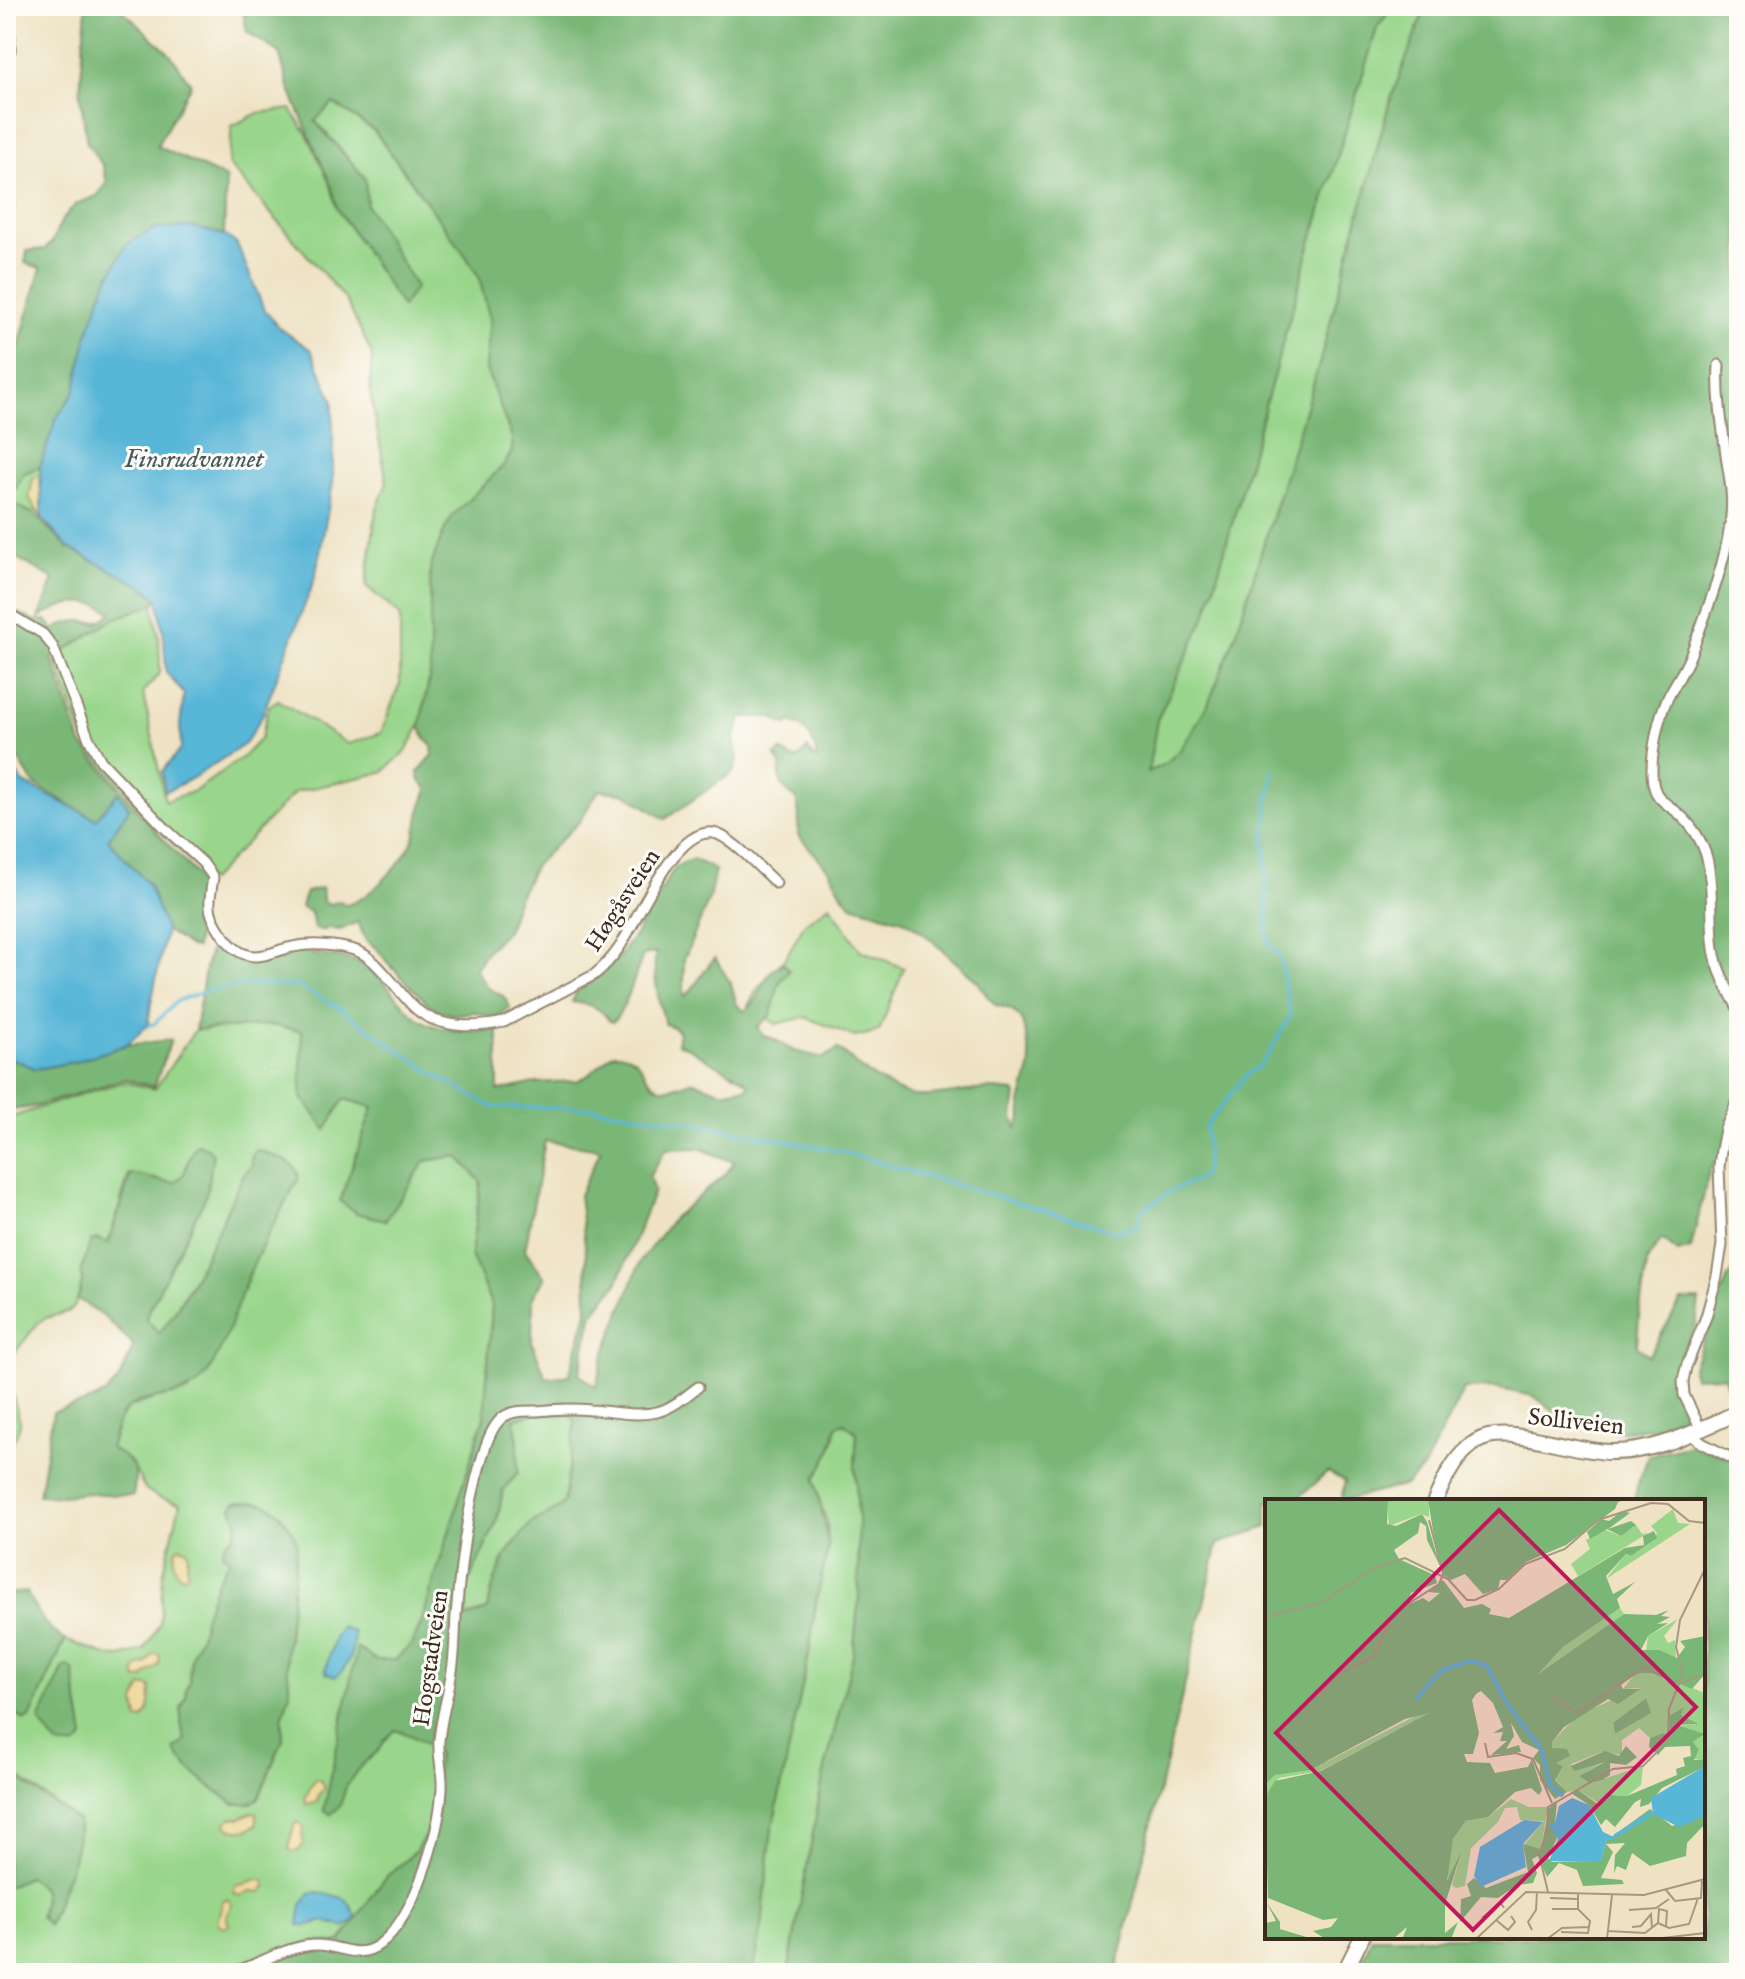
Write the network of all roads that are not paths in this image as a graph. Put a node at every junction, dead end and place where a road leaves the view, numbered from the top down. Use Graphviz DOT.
graph roads {
  1 [pos="6,21"];
  2 [pos="10,51"];
  3 [pos="6,155"];
  4 [pos="6,239"];
  5 [pos="1719,365"];
  6 [pos="6,612"];
  7 [pos="776,883"];
  8 [pos="1739,1010"];
  9 [pos="1739,1097"];
  10 [pos="698,1387"];
  11 [pos="1739,1412"];
  12 [pos="1696,1432"];
  13 [pos="1739,1462"];
  14 [pos="1436,1499"];
  15 [pos="1361,1939"];
  16 [pos="231,1973"];
  17 [pos="1344,1973"];
  1 -- 2 [label="street"];
  3 -- 4 [label="street"];
  5 -- 8 [label="street"];
  6 -- 7 [label="street, Høgåsveien"];
  9 -- 12 [label="street"];
  10 -- 16 [label="street, Hogstadveien"];
  11 -- 12 [label="street, Solliveien"];
  12 -- 13 [label="street"];
  12 -- 14 [label="street, Solliveien"];
  15 -- 17 [label="street"];
}
